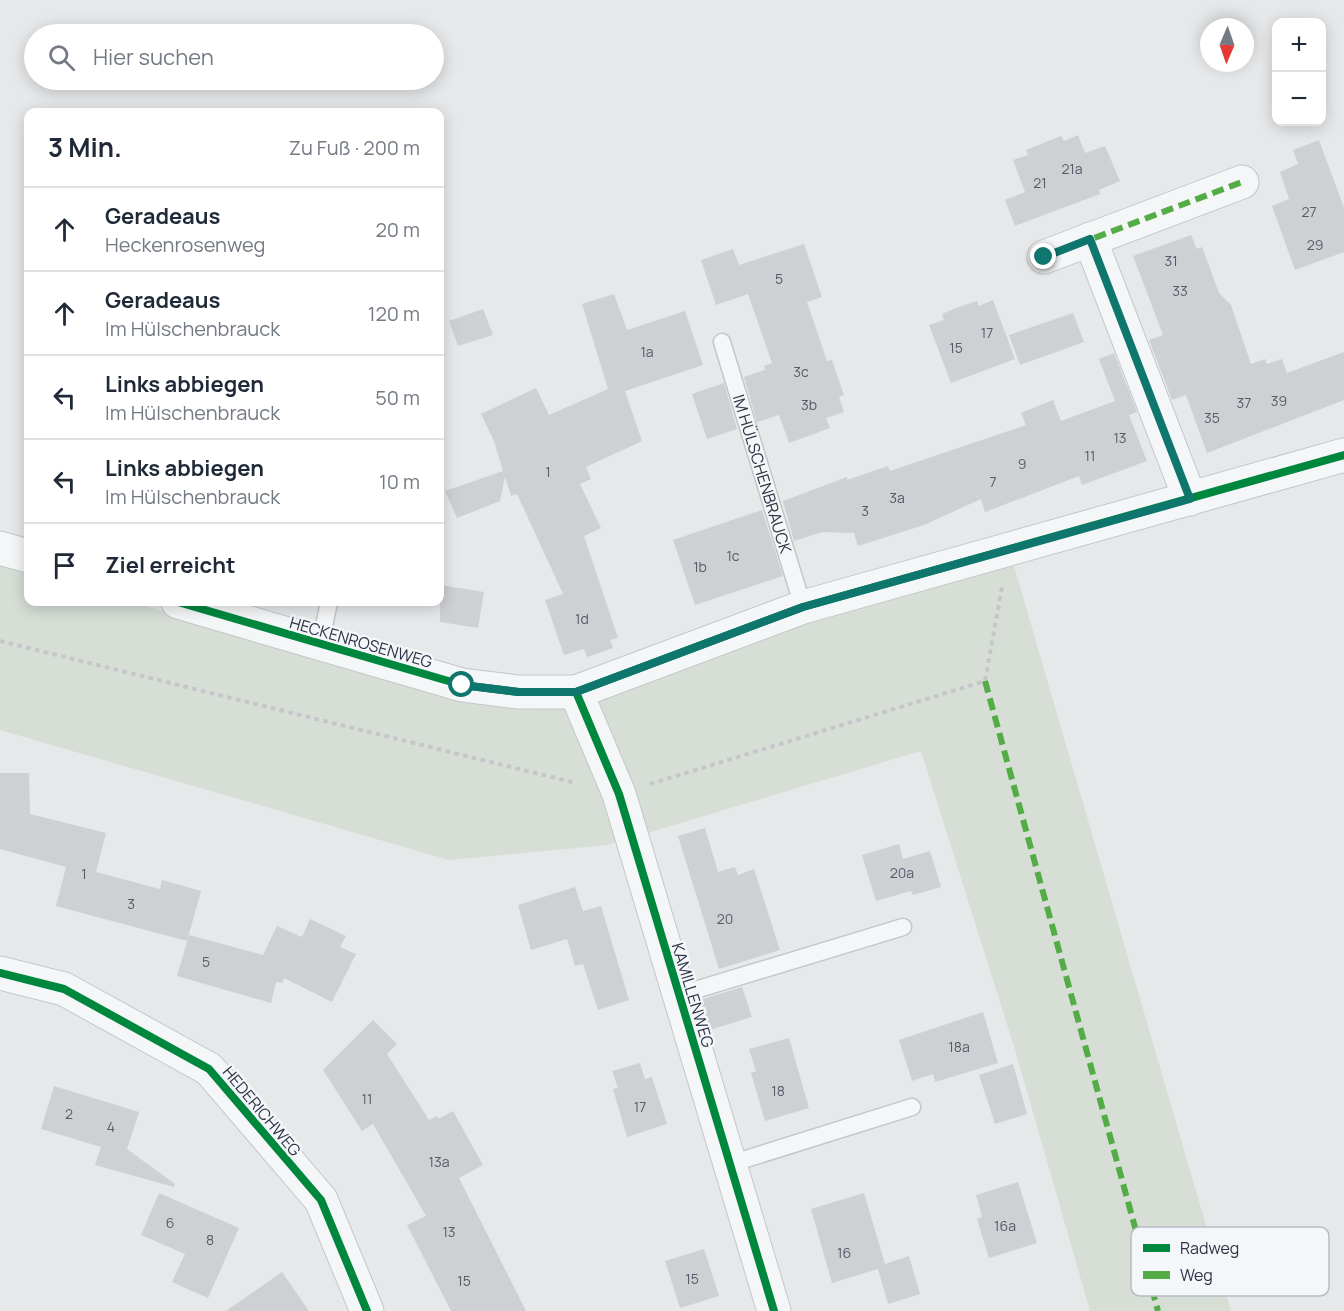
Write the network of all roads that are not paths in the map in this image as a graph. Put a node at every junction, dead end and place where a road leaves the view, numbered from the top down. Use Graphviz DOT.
graph roads {
  1 [pos="1242,182"];
  2 [pos="1090,239"];
  3 [pos="1044,257"];
  4 [pos="722,342"];
  5 [pos="1344,455"];
  6 [pos="1190,499"];
  7 [pos="191,606"];
  8 [pos="328,606"];
  9 [pos="803,607"];
  10 [pos="320,645"];
  11 [pos="576,692"];
  12 [pos="903,927"];
  13 [pos="0,973"];
  14 [pos="679,995"];
  15 [pos="912,1107"];
  16 [pos="730,1164"];
  17 [pos="367,1311"];
  18 [pos="774,1311"];
  1 -- 2 [label="street"];
  2 -- 3 [label="street"];
  2 -- 6 [label="street"];
  4 -- 9 [label="lane, IM HÜLSCHENBRAUCK"];
  5 -- 6 [label="street"];
  6 -- 9 [label="street"];
  7 -- 10 [label="street, HECKENROSENWEG"];
  8 -- 10 [label="lane"];
  9 -- 11 [label="street"];
  10 -- 11 [label="street, HECKENROSENWEG"];
  11 -- 14 [label="street, KAMILLENWEG"];
  12 -- 14 [label="lane"];
  13 -- 17 [label="street, HEDERICHWEG"];
  14 -- 16 [label="street, KAMILLENWEG"];
  15 -- 16 [label="lane"];
  16 -- 18 [label="street, KAMILLENWEG"];
}
